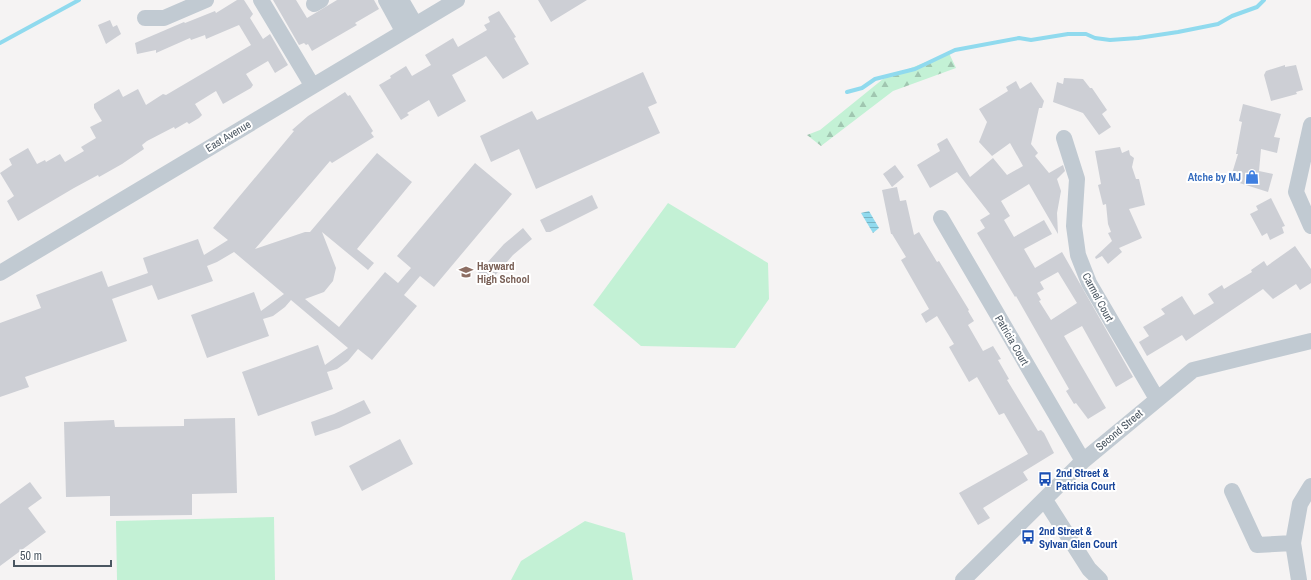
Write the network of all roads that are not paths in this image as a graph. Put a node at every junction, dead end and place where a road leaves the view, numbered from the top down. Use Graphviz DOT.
graph roads {
  1 [pos="206,0"];
  2 [pos="261,0"];
  3 [pos="386,0"];
  4 [pos="401,0"];
  5 [pos="456,0"];
  6 [pos="145,18"];
  7 [pos="409,28"];
  8 [pos="312,85"];
  9 [pos="1311,125"];
  10 [pos="1064,138"];
  11 [pos="941,218"];
  12 [pos="1311,226"];
  13 [pos="0,273"];
  14 [pos="1311,341"];
  15 [pos="1157,399"];
  16 [pos="1083,461"];
  17 [pos="1311,486"];
  18 [pos="1232,491"];
  19 [pos="1044,500"];
  20 [pos="1293,543"];
  21 [pos="963,580"];
  22 [pos="1100,580"];
  23 [pos="1299,580"];
  1 -- 6 [label="street"];
  2 -- 8 [label="street"];
  3 -- 7 [label="street"];
  4 -- 7 [label="street"];
  5 -- 7 [label="street, East Avenue"];
  7 -- 8 [label="street, East Avenue"];
  8 -- 13 [label="street, East Avenue"];
  9 -- 12 [label="street"];
  10 -- 15 [label="street, Carmel Court"];
  11 -- 16 [label="street, Patricia Court"];
  14 -- 15 [label="street, Second Street"];
  15 -- 16 [label="street, Second Street"];
  16 -- 19 [label="street, Second Street"];
  17 -- 20 [label="street"];
  18 -- 20 [label="street"];
  19 -- 21 [label="street, Second Street"];
  19 -- 22 [label="street"];
  20 -- 23 [label="street"];
}
